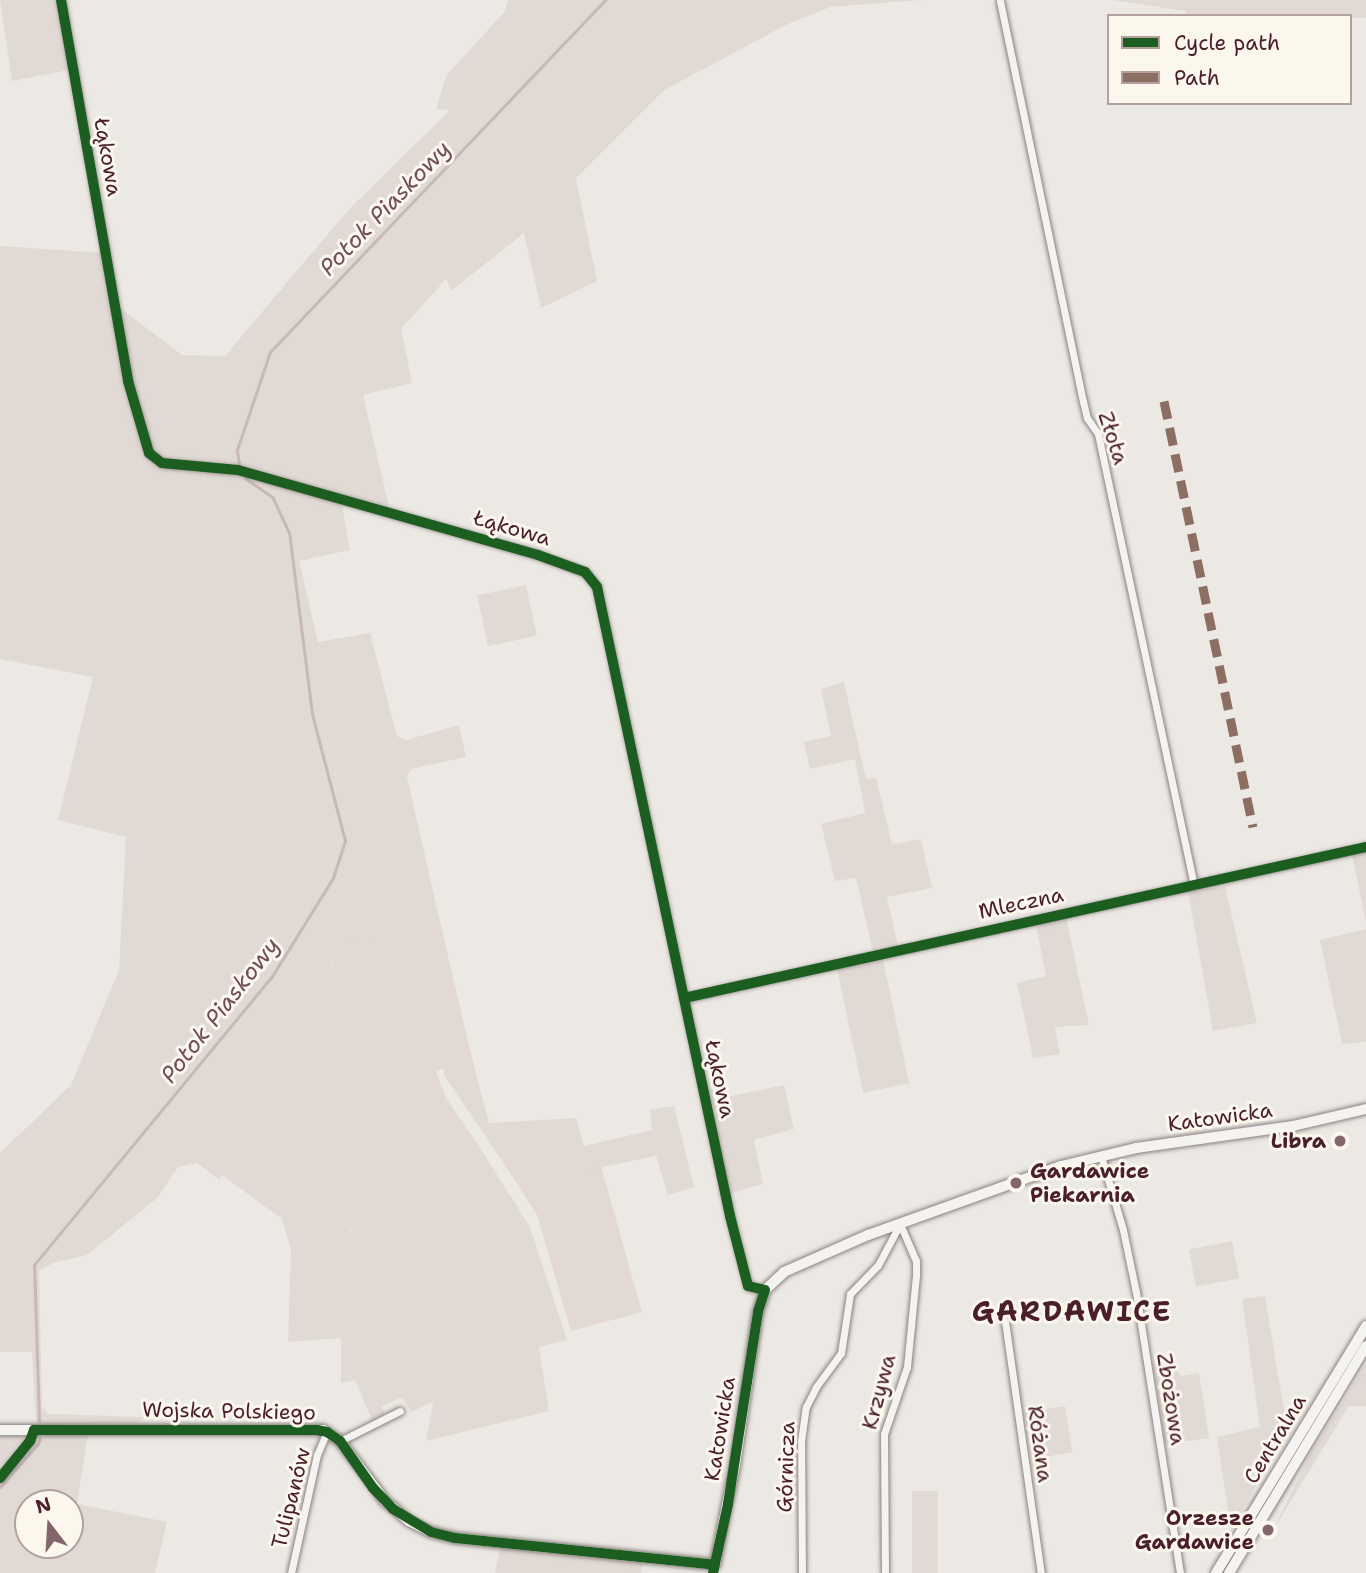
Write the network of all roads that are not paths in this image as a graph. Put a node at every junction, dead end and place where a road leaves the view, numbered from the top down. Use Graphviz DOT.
graph roads {
  1 [pos="61,0"];
  2 [pos="1000,2"];
  3 [pos="1366,848"];
  4 [pos="1194,886"];
  5 [pos="684,998"];
  6 [pos="1366,1109"];
  7 [pos="1101,1156"];
  8 [pos="900,1224"];
  9 [pos="765,1290"];
  10 [pos="1005,1321"];
  11 [pos="1366,1326"];
  12 [pos="1366,1346"];
  13 [pos="400,1411"];
  14 [pos="0,1430"];
  15 [pos="34,1430"];
  16 [pos="327,1432"];
  17 [pos="340,1440"];
  18 [pos="0,1478"];
  19 [pos="714,1569"];
  20 [pos="1180,1570"];
  21 [pos="291,1573"];
  22 [pos="802,1573"];
  23 [pos="885,1573"];
  24 [pos="1041,1573"];
  25 [pos="1216,1573"];
  26 [pos="1229,1573"];
  1 -- 5 [label="street, Łąkowa"];
  2 -- 4 [label="street, Złota"];
  3 -- 4 [label="street, Mleczna"];
  4 -- 5 [label="street, Mleczna"];
  5 -- 9 [label="street, Łąkowa"];
  6 -- 7 [label="street, Katowicka"];
  7 -- 8 [label="street, Katowicka"];
  7 -- 20 [label="street, Zbożowa"];
  8 -- 9 [label="street, Katowicka"];
  8 -- 22 [label="street, Górnicza"];
  8 -- 23 [label="street, Krzywa"];
  9 -- 19 [label="street, Katowicka"];
  10 -- 24 [label="street, Różana"];
  11 -- 25 [label="main road, Centralna"];
  12 -- 26 [label="main road, Centralna"];
  13 -- 17 [label="street"];
  14 -- 15 [label="street, Wojska Polskiego"];
  15 -- 16 [label="street, Wojska Polskiego"];
  15 -- 18 [label="street"];
  16 -- 17 [label="street, Wojska Polskiego"];
  16 -- 21 [label="street, Tulipanów"];
  17 -- 19 [label="street, Wojska Polskiego"];
}
